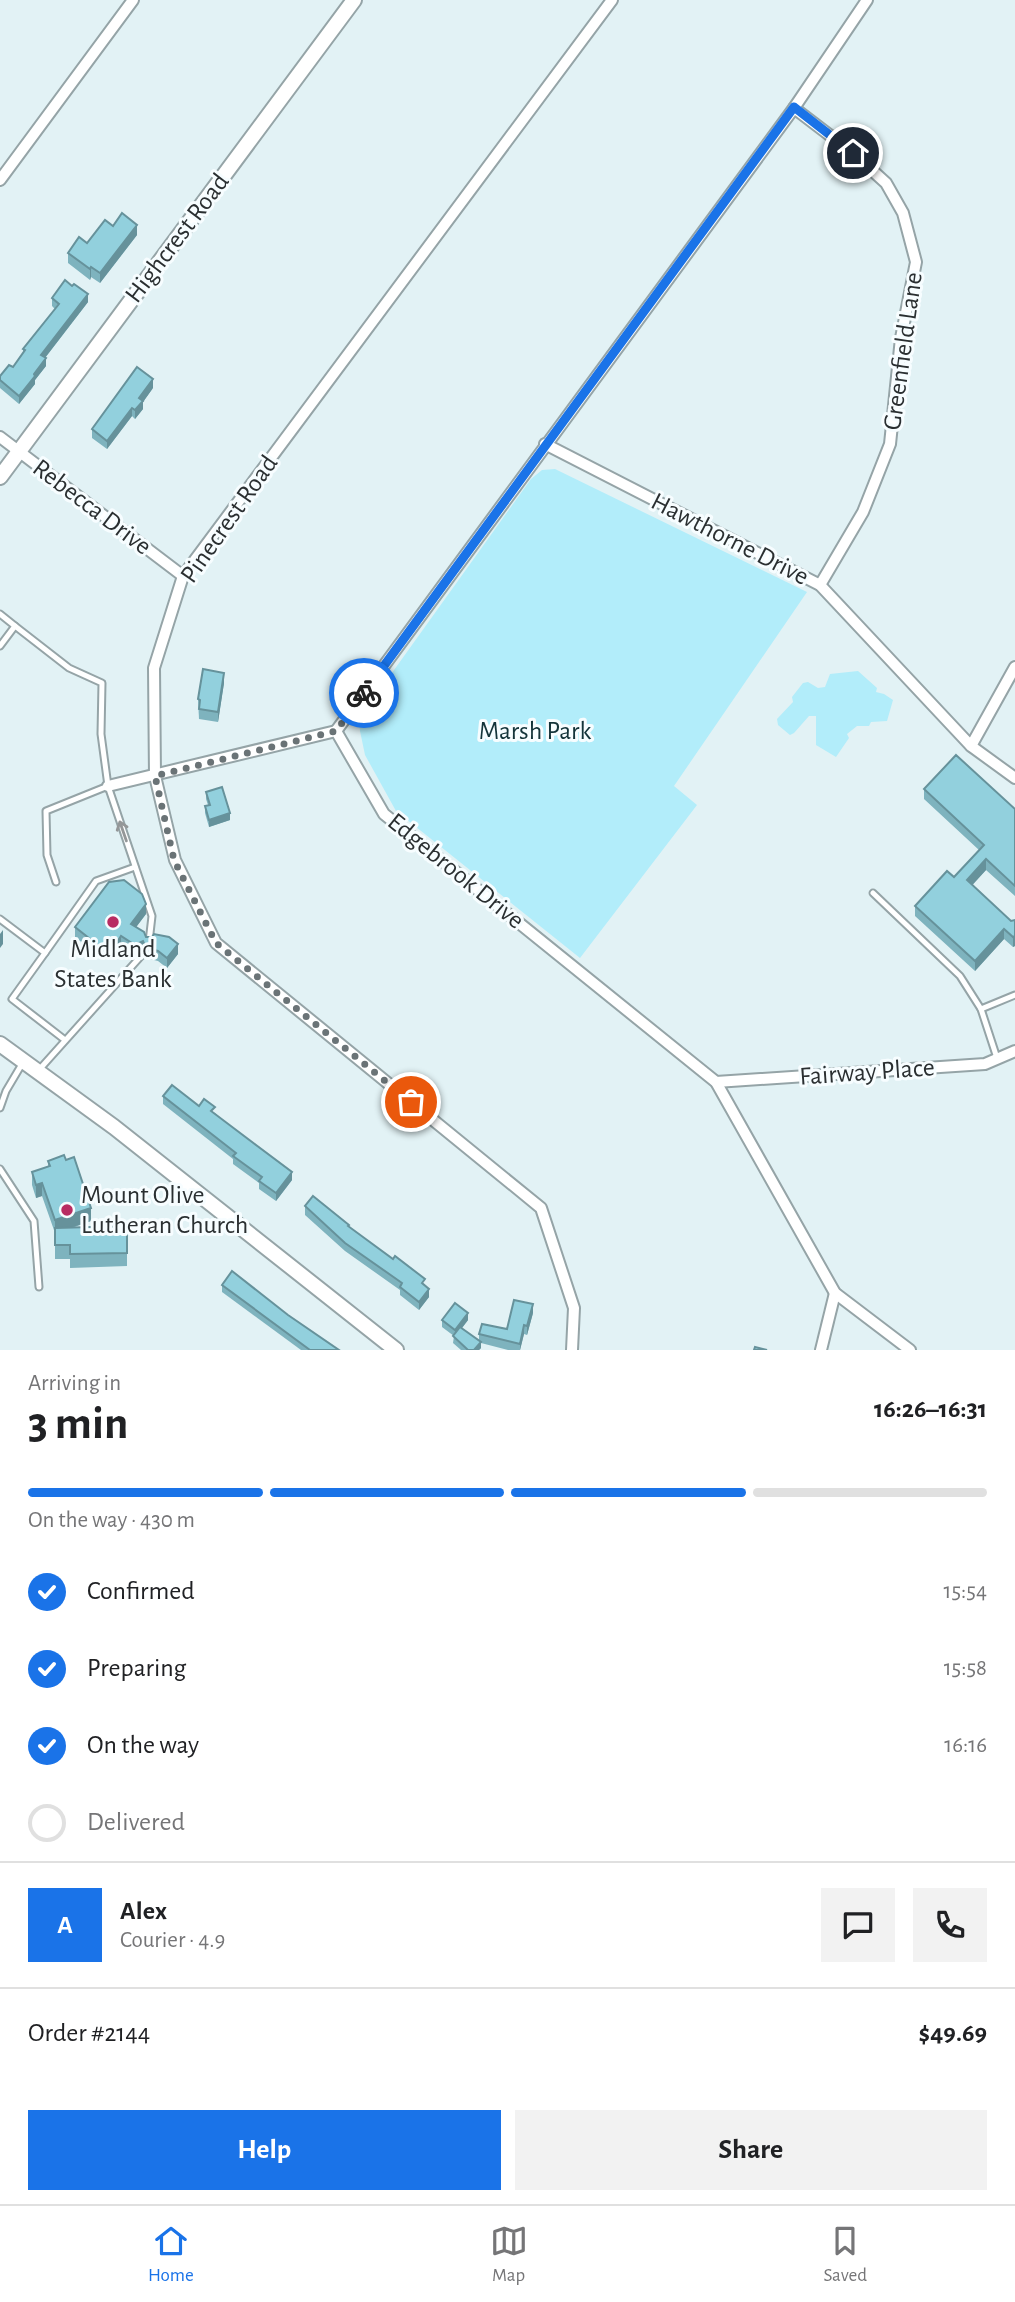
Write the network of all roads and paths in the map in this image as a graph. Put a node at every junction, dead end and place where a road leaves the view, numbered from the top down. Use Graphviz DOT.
graph roads {
  1 [pos="133,0"];
  2 [pos="354,0"];
  3 [pos="612,0"];
  4 [pos="867,0"];
  5 [pos="794,107"];
  6 [pos="0,180"];
  7 [pos="0,437"];
  8 [pos="545,444"];
  9 [pos="19,452"];
  10 [pos="0,477"];
  11 [pos="183,576"];
  12 [pos="820,585"];
  13 [pos="0,614"];
  14 [pos="15,626"];
  15 [pos="0,646"];
  16 [pos="1015,667"];
  17 [pos="336,731"];
  18 [pos="971,746"];
  19 [pos="155,776"];
  20 [pos="1015,778"];
  21 [pos="108,786"];
  22 [pos="135,867"];
  23 [pos="56,882"];
  24 [pos="873,893"];
  25 [pos="0,919"];
  26 [pos="149,943"];
  27 [pos="45,953"];
  28 [pos="141,956"];
  29 [pos="1015,995"];
  30 [pos="981,1009"];
  31 [pos="65,1040"];
  32 [pos="0,1044"];
  33 [pos="1015,1051"];
  34 [pos="997,1058"];
  35 [pos="24,1061"];
  36 [pos="38,1071"];
  37 [pos="716,1082"];
  38 [pos="0,1108"];
  39 [pos="0,1169"];
  40 [pos="39,1287"];
  41 [pos="835,1293"];
  42 [pos="396,1350"];
  43 [pos="572,1350"];
  44 [pos="821,1350"];
  45 [pos="910,1350"];
  1 -- 6 [label="street"];
  2 -- 9 [label="street, Highcrest Road"];
  3 -- 11 [label="street, Pinecrest Road"];
  4 -- 5 [label="street"];
  5 -- 8 [label="street"];
  5 -- 12 [label="street, Greenfield Lane"];
  7 -- 9 [label="street, Rebecca Drive"];
  8 -- 12 [label="street, Hawthorne Drive"];
  8 -- 17 [label="street"];
  9 -- 10 [label="street, Highcrest Road"];
  9 -- 11 [label="street, Rebecca Drive"];
  11 -- 19 [label="street, Pinecrest Road"];
  12 -- 18 [label="street, Hawthorne Drive"];
  13 -- 14 [label="lane"];
  14 -- 15 [label="lane"];
  14 -- 21 [label="lane"];
  16 -- 18 [label="street"];
  17 -- 19 [label="street"];
  17 -- 37 [label="street, Edgebrook Drive"];
  18 -- 20 [label="street, Hawthorne Drive"];
  19 -- 21 [label="street"];
  19 -- 43 [label="street, Pinecrest Road"];
  22 -- 21 [label="lane, one-way"];
  21 -- 23 [label="lane"];
  22 -- 26 [label="lane"];
  22 -- 27 [label="lane"];
  24 -- 30 [label="lane"];
  25 -- 27 [label="lane"];
  27 -- 31 [label="lane"];
  28 -- 31 [label="lane"];
  29 -- 30 [label="lane"];
  30 -- 34 [label="lane"];
  31 -- 36 [label="lane"];
  32 -- 35 [label="street"];
  33 -- 34 [label="street, Fairway Place"];
  34 -- 37 [label="street, Fairway Place"];
  35 -- 36 [label="street"];
  35 -- 38 [label="lane"];
  36 -- 42 [label="street"];
  37 -- 41 [label="street, Edgebrook Drive"];
  39 -- 40 [label="lane"];
  41 -- 44 [label="street"];
  41 -- 45 [label="street, Edgebrook Drive"];
}
